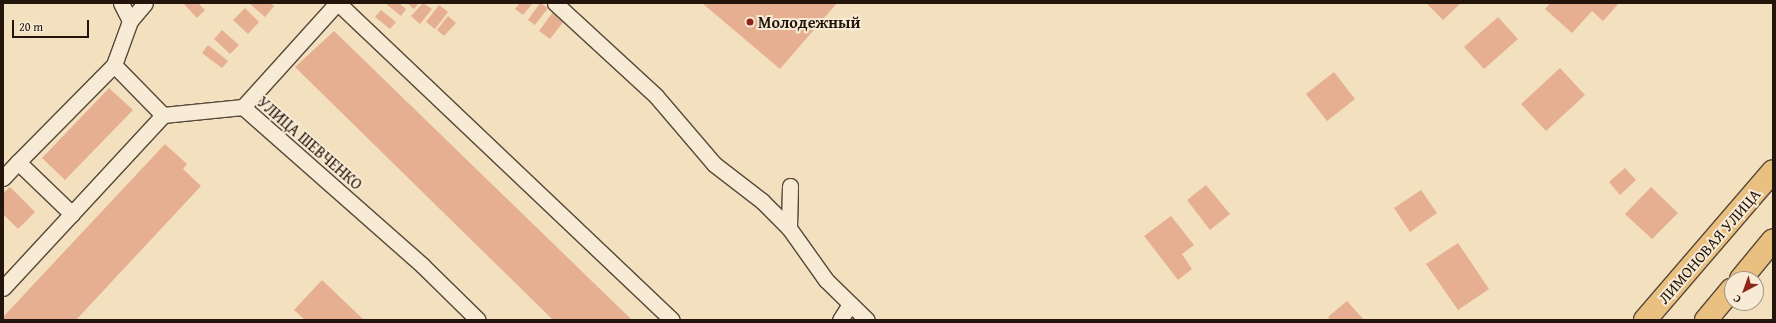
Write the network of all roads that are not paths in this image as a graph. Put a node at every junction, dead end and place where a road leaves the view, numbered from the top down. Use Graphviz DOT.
graph roads {
  1 [pos="121,3"];
  2 [pos="145,3"];
  3 [pos="338,3"];
  4 [pos="555,3"];
  5 [pos="130,22"];
  6 [pos="114,65"];
  7 [pos="243,107"];
  8 [pos="163,115"];
  9 [pos="18,162"];
  10 [pos="1773,171"];
  11 [pos="3,178"];
  12 [pos="790,186"];
  13 [pos="72,214"];
  14 [pos="788,228"];
  15 [pos="1773,240"];
  16 [pos="1748,271"];
  17 [pos="3,288"];
  18 [pos="1724,299"];
  19 [pos="850,304"];
  20 [pos="478,320"];
  21 [pos="672,320"];
  22 [pos="840,320"];
  23 [pos="867,320"];
  24 [pos="1645,320"];
  25 [pos="1706,320"];
  1 -- 5 [label="lane"];
  2 -- 5 [label="lane"];
  3 -- 7 [label="lane"];
  3 -- 21 [label="lane"];
  4 -- 14 [label="lane"];
  5 -- 6 [label="lane"];
  6 -- 8 [label="lane"];
  6 -- 9 [label="lane"];
  7 -- 8 [label="lane, УЛИЦА ШЕВЧЕНКО"];
  7 -- 20 [label="lane, УЛИЦА ШЕВЧЕНКО"];
  8 -- 13 [label="lane"];
  9 -- 11 [label="lane"];
  9 -- 13 [label="lane"];
  10 -- 24 [label="highway, ЛИМОНОВАЯ УЛИЦА"];
  12 -- 14 [label="lane"];
  13 -- 17 [label="lane"];
  14 -- 19 [label="lane"];
  15 -- 16 [label="highway"];
  18 -- 25 [label="highway"];
  19 -- 22 [label="lane"];
  19 -- 23 [label="lane"];
}
